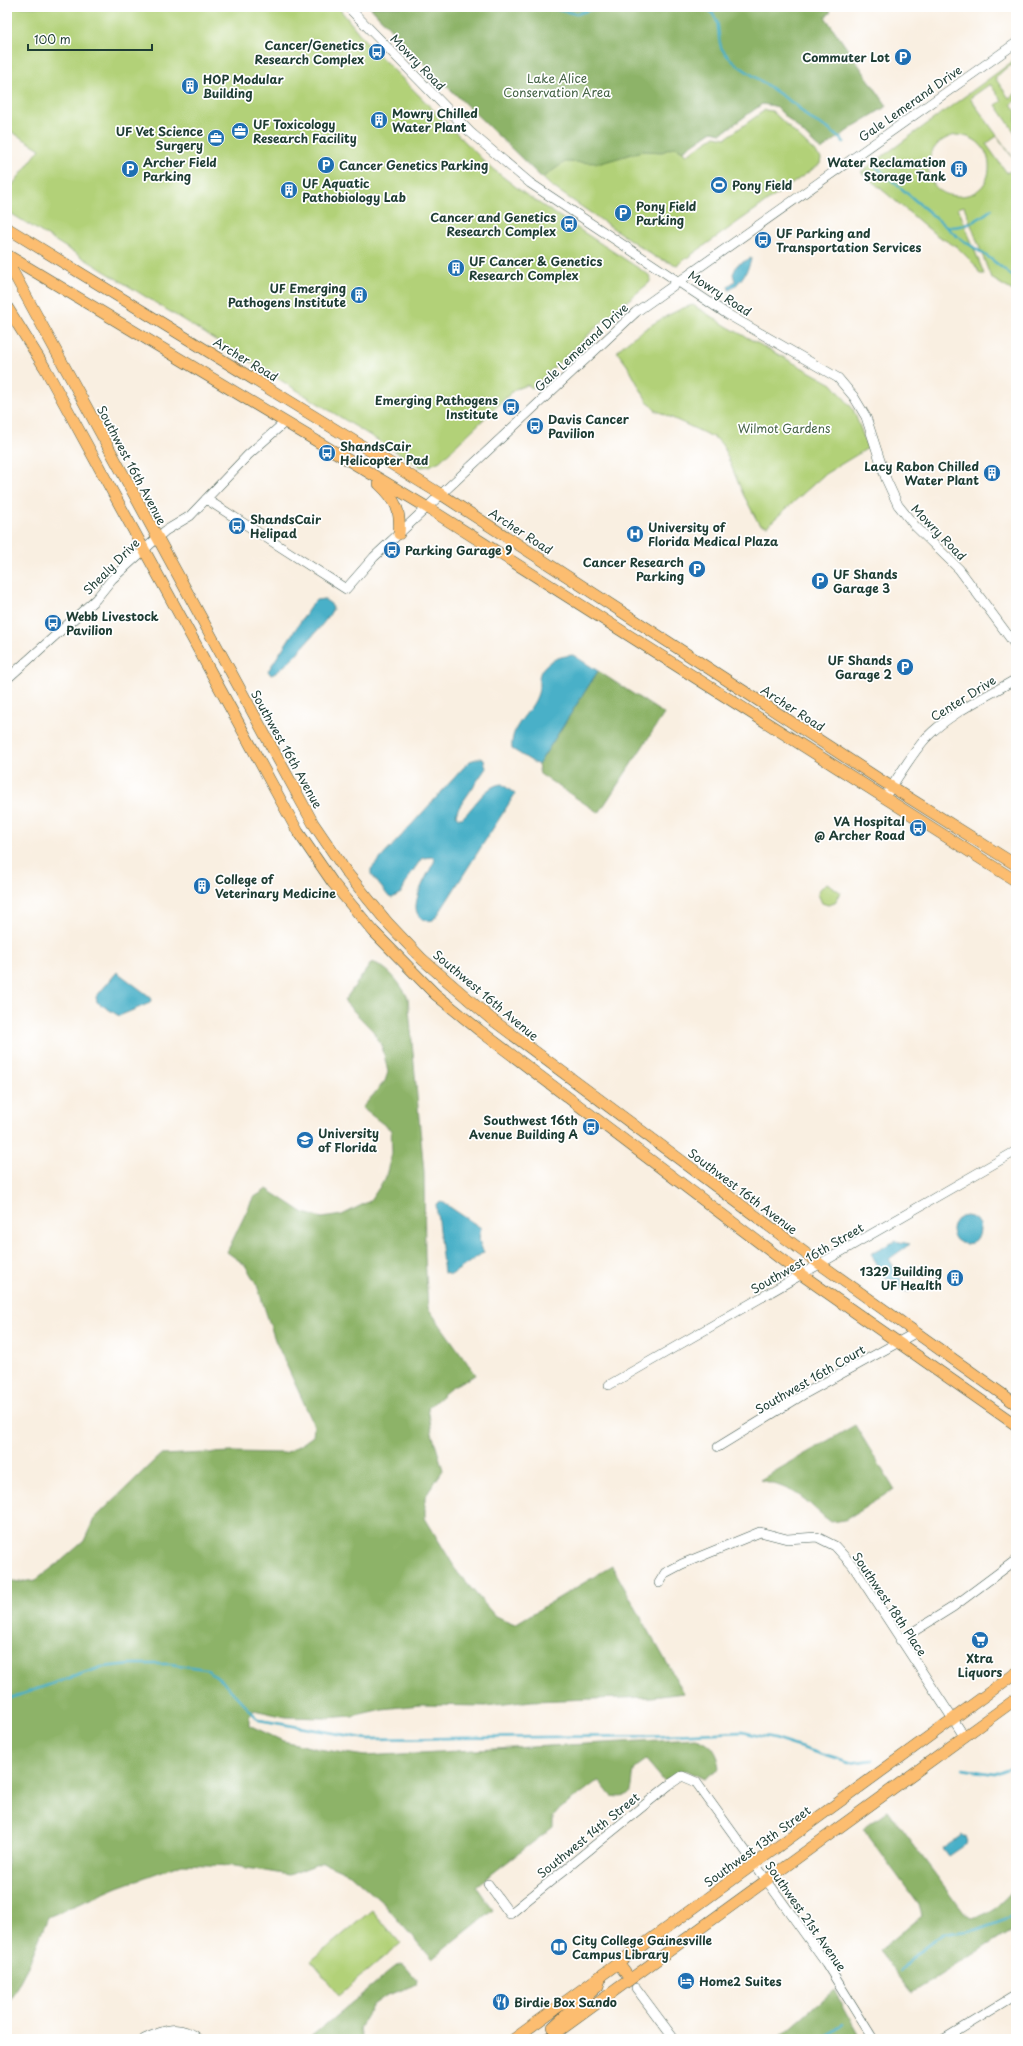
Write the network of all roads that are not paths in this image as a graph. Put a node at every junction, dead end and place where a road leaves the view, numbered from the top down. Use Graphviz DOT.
graph roads {
  1 [pos="348,7"];
  2 [pos="1016,43"];
  3 [pos="7,228"];
  4 [pos="7,255"];
  5 [pos="7,261"];
  6 [pos="679,281"];
  7 [pos="7,307"];
  8 [pos="285,422"];
  9 [pos="360,467"];
  10 [pos="442,495"];
  11 [pos="206,499"];
  12 [pos="428,508"];
  13 [pos="399,534"];
  14 [pos="157,538"];
  15 [pos="145,549"];
  16 [pos="1016,646"];
  17 [pos="7,679"];
  18 [pos="1016,679"];
  19 [pos="892,787"];
  20 [pos="884,798"];
  21 [pos="1016,865"];
  22 [pos="1016,881"];
  23 [pos="1016,1151"];
  24 [pos="820,1264"];
  25 [pos="802,1275"];
  26 [pos="915,1333"];
  27 [pos="899,1342"];
  28 [pos="609,1385"];
  29 [pos="1016,1404"];
  30 [pos="1016,1425"];
  31 [pos="718,1447"];
  32 [pos="1016,1560"];
  33 [pos="659,1583"];
  34 [pos="900,1640"];
  35 [pos="1016,1674"];
  36 [pos="1016,1699"];
  37 [pos="953,1720"];
  38 [pos="964,1736"];
  39 [pos="682,1776"];
  40 [pos="755,1864"];
  41 [pos="767,1879"];
  42 [pos="488,1884"];
  43 [pos="618,1963"];
  44 [pos="601,1976"];
  45 [pos="633,1984"];
  46 [pos="1016,1995"];
  47 [pos="549,2038"];
  48 [pos="144,2039"];
  49 [pos="198,2039"];
  50 [pos="514,2039"];
  51 [pos="674,2039"];
  52 [pos="873,2039"];
  53 [pos="944,2039"];
  1 -- 6 [label="street, Mowry Road"];
  2 -- 6 [label="street, Gale Lemerand Drive"];
  3 -- 10 [label="main road, Archer Road"];
  4 -- 8 [label="main road"];
  5 -- 14 [label="main road, Southwest 16th Avenue"];
  6 -- 10 [label="street, Gale Lemerand Drive"];
  6 -- 16 [label="street, Mowry Road"];
  7 -- 15 [label="main road"];
  8 -- 9 [label="main road"];
  8 -- 11 [label="street, Shealy Drive"];
  9 -- 12 [label="main road"];
  9 -- 13 [label="main road"];
  10 -- 12 [label="street, Gale Lemerand Drive"];
  10 -- 19 [label="main road, Archer Road"];
  11 -- 13 [label="street, Gale Lemerand Drive"];
  11 -- 14 [label="street, Shealy Drive"];
  12 -- 13 [label="street, Gale Lemerand Drive"];
  12 -- 20 [label="main road"];
  14 -- 15 [label="street, Shealy Drive"];
  14 -- 24 [label="main road, Southwest 16th Avenue"];
  15 -- 17 [label="street, Shealy Drive"];
  15 -- 25 [label="main road"];
  18 -- 19 [label="street, Center Drive"];
  19 -- 20 [label="street, Center Drive"];
  19 -- 21 [label="main road, Archer Road"];
  20 -- 22 [label="main road"];
  23 -- 24 [label="street, Southwest 16th Street"];
  24 -- 25 [label="street, Southwest 16th Street"];
  24 -- 26 [label="main road, Southwest 16th Avenue"];
  25 -- 27 [label="main road"];
  25 -- 28 [label="street, Southwest 16th Street"];
  26 -- 27 [label="street, Southwest 16th Court"];
  26 -- 29 [label="main road, Southwest 16th Avenue"];
  27 -- 30 [label="main road"];
  27 -- 31 [label="street, Southwest 16th Court"];
  32 -- 34 [label="street"];
  33 -- 34 [label="street, Southwest 18th Place"];
  34 -- 37 [label="street, Southwest 18th Place"];
  35 -- 37 [label="main road, Southwest 13th Street"];
  36 -- 38 [label="main road"];
  37 -- 38 [label="street, Southwest 18th Place"];
  37 -- 40 [label="main road, Southwest 13th Street"];
  38 -- 41 [label="main road"];
  39 -- 40 [label="street, Southwest 21st Avenue"];
  39 -- 42 [label="street, Southwest 14th Street"];
  40 -- 41 [label="street, Southwest 21st Avenue"];
  40 -- 43 [label="main road, Southwest 13th Street"];
  41 -- 45 [label="main road"];
  41 -- 52 [label="street, Southwest 21st Avenue"];
  43 -- 44 [label="main road, Southwest 13th Street"];
  43 -- 45 [label="main road"];
  44 -- 47 [label="main road"];
  44 -- 50 [label="main road, Southwest 13th Street"];
  45 -- 47 [label="main road"];
  45 -- 51 [label="street"];
  46 -- 53 [label="street"];
  48 -- 49 [label="street"];
}
